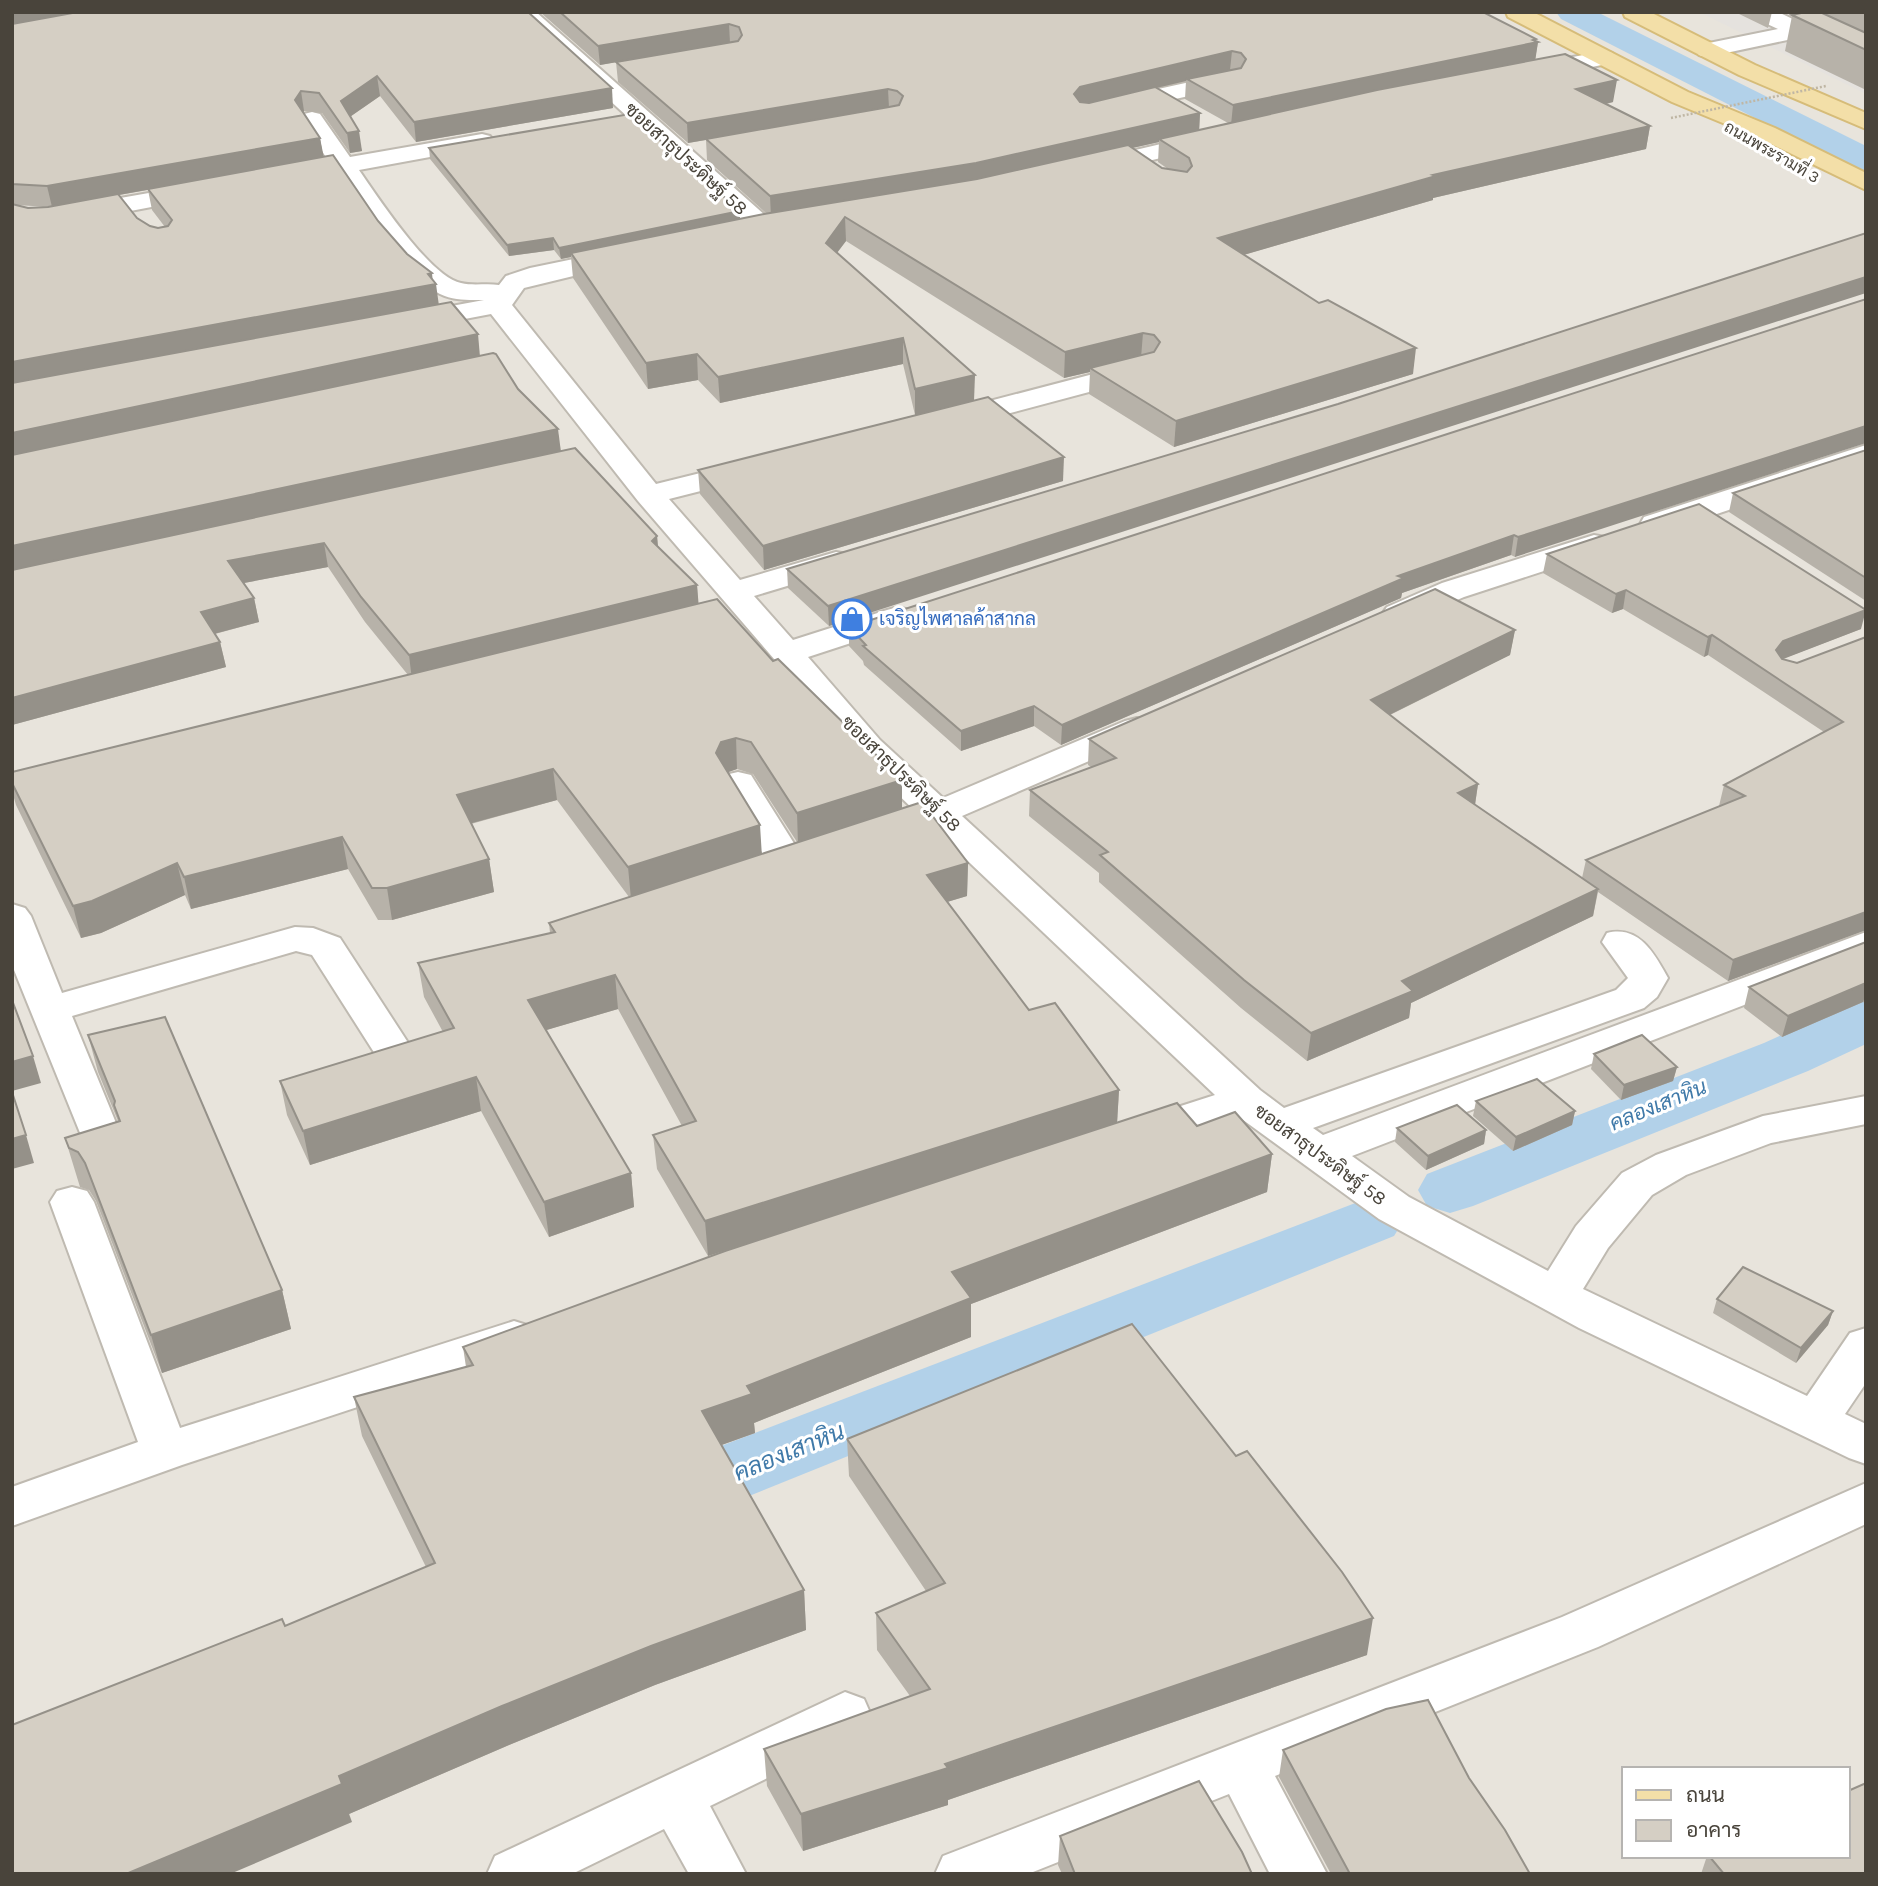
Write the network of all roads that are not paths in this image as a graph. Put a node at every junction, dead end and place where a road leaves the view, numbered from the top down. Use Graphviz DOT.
graph roads {
  1 [pos="1516,12"];
  2 [pos="1633,12"];
  3 [pos="1760,12"];
  4 [pos="529,18"];
  5 [pos="1799,31"];
  6 [pos="1707,50"];
  7 [pos="1604,58"];
  8 [pos="1866,63"];
  9 [pos="1747,70"];
  10 [pos="1509,76"];
  11 [pos="1231,80"];
  12 [pos="1157,96"];
  13 [pos="1134,102"];
  14 [pos="1675,107"];
  15 [pos="312,119"];
  16 [pos="1866,121"];
  17 [pos="503,137"];
  18 [pos="1866,141"];
  19 [pos="1131,158"];
  20 [pos="344,164"];
  21 [pos="1066,173"];
  22 [pos="1153,173"];
  23 [pos="259,180"];
  24 [pos="1866,183"];
  25 [pos="220,187"];
  26 [pos="1866,205"];
  27 [pos="12,214"];
  28 [pos="698,242"];
  29 [pos="659,250"];
  30 [pos="502,298"];
  31 [pos="377,328"];
  32 [pos="1142,369"];
  33 [pos="921,427"];
  34 [pos="1866,454"];
  35 [pos="780,462"];
  36 [pos="649,495"];
  37 [pos="1699,509"];
  38 [pos="1732,531"];
  39 [pos="866,552"];
  40 [pos="742,600"];
  41 [pos="920,610"];
  42 [pos="709,619"];
  43 [pos="1363,629"];
  44 [pos="787,653"];
  45 [pos="1172,713"];
  46 [pos="738,783"];
  47 [pos="942,813"];
  48 [pos="890,830"];
  49 [pos="788,864"];
  50 [pos="12,916"];
  51 [pos="1621,942"];
  52 [pos="1866,944"];
  53 [pos="51,1009"];
  54 [pos="398,1058"];
  55 [pos="1866,1110"];
  56 [pos="1262,1112"];
  57 [pos="102,1140"];
  58 [pos="1100,1147"];
  59 [pos="1319,1153"];
  60 [pos="72,1202"];
  61 [pos="1556,1295"];
  62 [pos="547,1327"];
  63 [pos="1866,1345"];
  64 [pos="1816,1421"];
  65 [pos="1866,1445"];
  66 [pos="165,1452"];
  67 [pos="1866,1502"];
  68 [pos="12,1507"];
  69 [pos="845,1715"];
  70 [pos="1241,1765"];
  71 [pos="675,1796"];
  72 [pos="515,1874"];
  73 [pos="718,1874"];
  74 [pos="963,1874"];
  75 [pos="1299,1874"];
  1 -- 7 [label="main road, ถนนพระรามที่ 3"];
  2 -- 6 [label="main road"];
  3 -- 5 [label="street"];
  4 -- 28 [label="street, ซอยสาธุประดิษฐ์ 58"];
  5 -- 6 [label="street"];
  5 -- 8 [label="street"];
  6 -- 9 [label="main road"];
  7 -- 10 [label="street"];
  7 -- 14 [label="main road, ถนนพระรามที่ 3"];
  9 -- 16 [label="main road"];
  9 -- 18 [label="main road"];
  11 -- 12 [label="street"];
  12 -- 13 [label="street"];
  12 -- 19 [label="street"];
  14 -- 24 [label="main road, ถนนพระรามที่ 3"];
  14 -- 26 [label="main road, ถนนพระรามที่ 3"];
  15 -- 20 [label="street"];
  17 -- 20 [label="street"];
  19 -- 21 [label="street"];
  19 -- 22 [label="street"];
  20 -- 23 [label="street"];
  20 -- 30 [label="street"];
  25 -- 27 [label="street"];
  29 -- 30 [label="street"];
  30 -- 31 [label="street"];
  30 -- 36 [label="street, ซอยสาธุประดิษฐ์ 58"];
  32 -- 33 [label="street"];
  34 -- 37 [label="street"];
  35 -- 36 [label="street"];
  36 -- 40 [label="street, ซอยสาธุประดิษฐ์ 58"];
  37 -- 38 [label="street"];
  37 -- 43 [label="street"];
  39 -- 40 [label="street"];
  40 -- 42 [label="street"];
  40 -- 44 [label="street, ซอยสาธุประดิษฐ์ 58"];
  41 -- 44 [label="street"];
  44 -- 47 [label="street, ซอยสาธุประดิษฐ์ 58"];
  45 -- 47 [label="street"];
  46 -- 49 [label="street"];
  47 -- 48 [label="street"];
  47 -- 56 [label="street, ซอยสาธุประดิษฐ์ 58"];
  50 -- 53 [label="street"];
  51 -- 56 [label="street"];
  52 -- 59 [label="street"];
  53 -- 54 [label="street"];
  53 -- 57 [label="street"];
  55 -- 61 [label="street"];
  56 -- 58 [label="street"];
  56 -- 59 [label="street, ซอยสาธุประดิษฐ์ 58"];
  59 -- 61 [label="street, ซอยสาธุประดิษฐ์ 58"];
  60 -- 66 [label="street"];
  61 -- 64 [label="street, ซอยสาธุประดิษฐ์ 58"];
  62 -- 66 [label="street"];
  63 -- 64 [label="street"];
  64 -- 65 [label="street, ซอยสาธุประดิษฐ์ 58"];
  66 -- 68 [label="street"];
  67 -- 70 [label="street"];
  69 -- 71 [label="street"];
  70 -- 74 [label="street"];
  70 -- 75 [label="street"];
  71 -- 72 [label="street"];
  71 -- 73 [label="street"];
}
